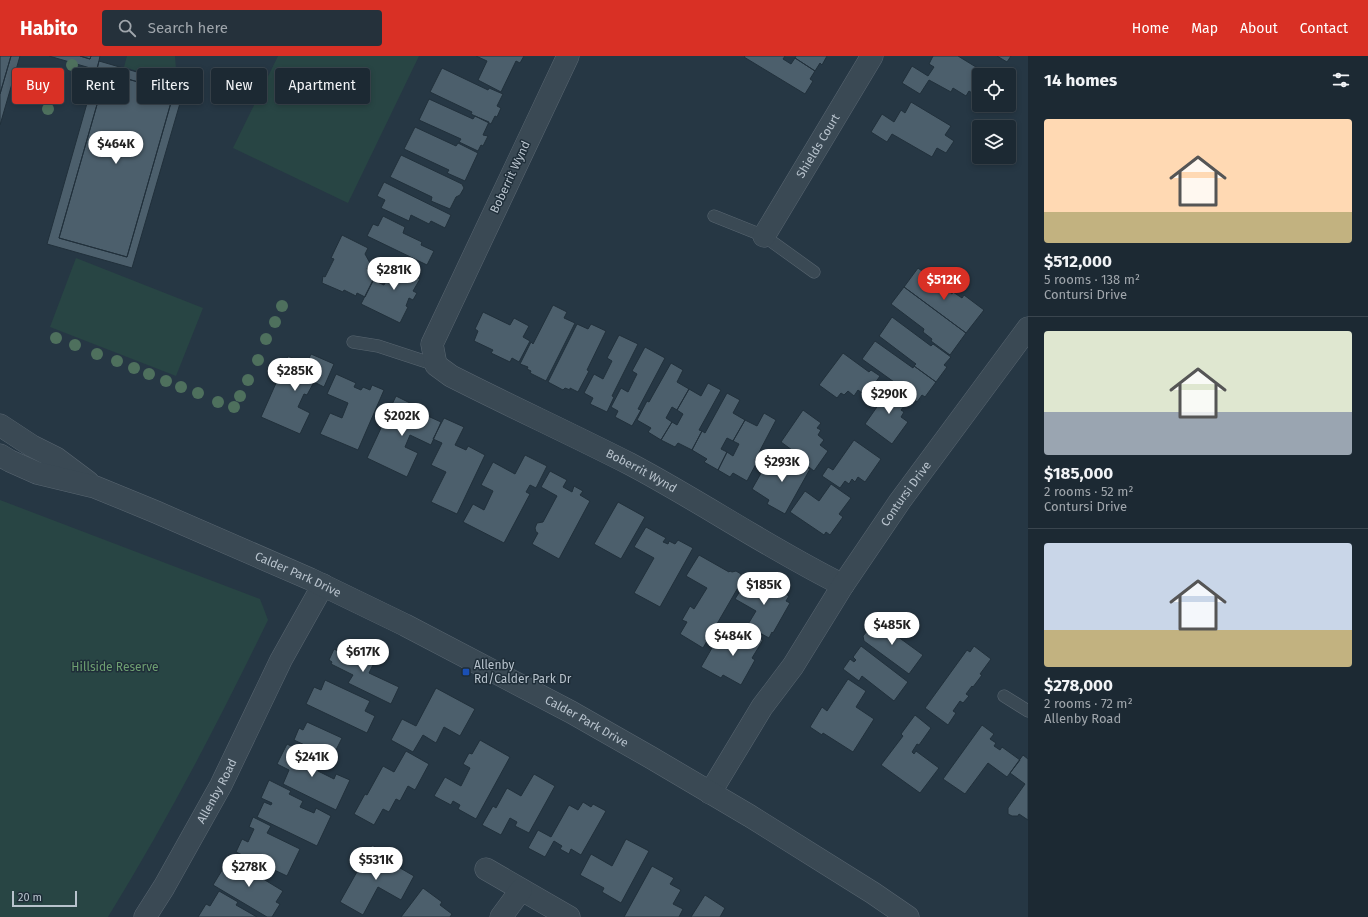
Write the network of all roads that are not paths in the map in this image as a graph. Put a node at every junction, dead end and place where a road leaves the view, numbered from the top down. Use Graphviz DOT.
graph roads {
  1 [pos="568,56"];
  2 [pos="872,56"];
  3 [pos="714,216"];
  4 [pos="764,236"];
  5 [pos="814,272"];
  6 [pos="1028,328"];
  7 [pos="353,342"];
  8 [pos="436,365"];
  9 [pos="0,425"];
  10 [pos="0,455"];
  11 [pos="95,487"];
  12 [pos="316,582"];
  13 [pos="843,585"];
  14 [pos="1004,696"];
  15 [pos="1028,711"];
  16 [pos="716,796"];
  17 [pos="486,870"];
  18 [pos="521,890"];
  19 [pos="145,917"];
  20 [pos="501,917"];
  21 [pos="569,917"];
  22 [pos="908,917"];
  1 -- 8 [label="street, Boberrit Wynd"];
  2 -- 4 [label="street, Shields Court"];
  3 -- 4 [label="lane"];
  4 -- 5 [label="lane"];
  6 -- 13 [label="street, Contursi Drive"];
  7 -- 8 [label="lane, Boberrit Wynd"];
  8 -- 13 [label="street, Boberrit Wynd"];
  9 -- 11 [label="street, Calder Park Drive"];
  10 -- 11 [label="street, Calder Park Drive"];
  11 -- 12 [label="street, Calder Park Drive"];
  12 -- 16 [label="street, Calder Park Drive"];
  12 -- 19 [label="street, Allenby Road"];
  13 -- 16 [label="street, Contursi Drive"];
  14 -- 15 [label="lane"];
  16 -- 22 [label="street, Calder Park Drive"];
  17 -- 18 [label="street"];
  18 -- 20 [label="street"];
  18 -- 21 [label="street"];
}
